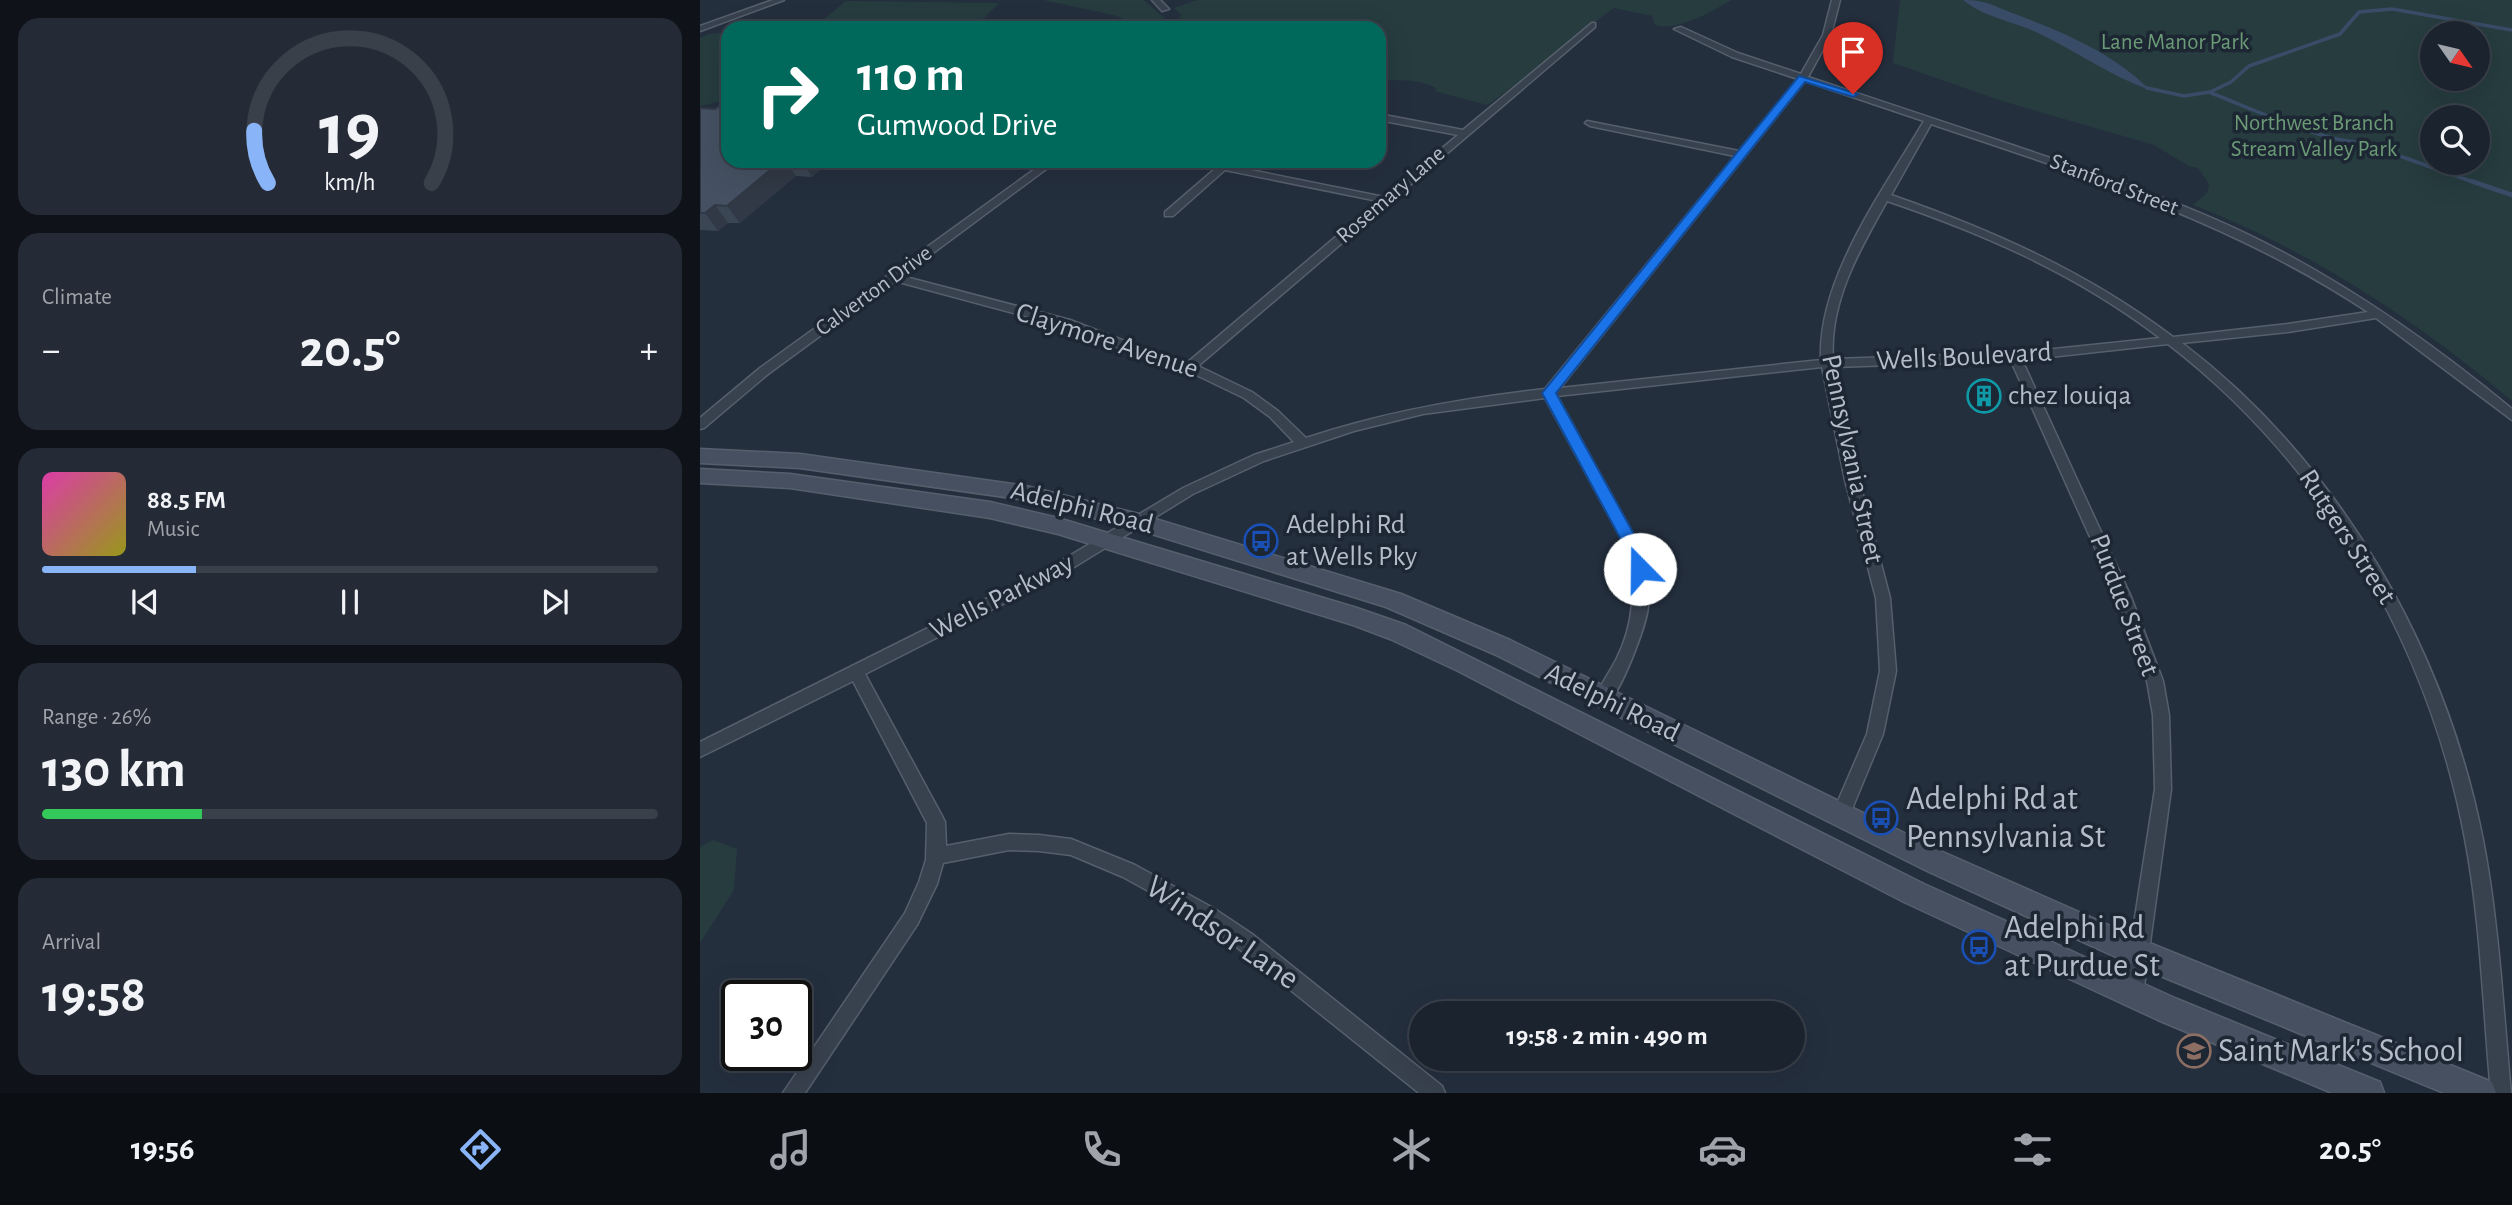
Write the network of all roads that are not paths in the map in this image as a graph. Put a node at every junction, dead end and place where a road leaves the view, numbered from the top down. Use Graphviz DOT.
graph roads {
  1 [pos="780,0"];
  2 [pos="1156,0"];
  3 [pos="1836,0"];
  4 [pos="1165,9"];
  5 [pos="721,21"];
  6 [pos="722,21"];
  7 [pos="1592,25"];
  8 [pos="700,29"];
  9 [pos="1678,29"];
  10 [pos="1803,78"];
  11 [pos="1386,118"];
  12 [pos="1929,120"];
  13 [pos="1590,122"];
  14 [pos="1464,133"];
  15 [pos="1742,155"];
  16 [pos="1042,168"];
  17 [pos="1222,168"];
  18 [pos="1228,168"];
  19 [pos="1886,197"];
  20 [pos="1386,200"];
  21 [pos="1168,215"];
  22 [pos="893,277"];
  23 [pos="2379,314"];
  24 [pos="2171,341"];
  25 [pos="2014,357"];
  26 [pos="1827,363"];
  27 [pos="1191,367"];
  28 [pos="1549,393"];
  29 [pos="2512,416"];
  30 [pos="700,425"];
  31 [pos="1302,442"];
  32 [pos="700,456"];
  33 [pos="700,476"];
  34 [pos="1139,522"];
  35 [pos="1107,541"];
  36 [pos="856,672"];
  37 [pos="1602,698"];
  38 [pos="700,750"];
  39 [pos="1841,815"];
  40 [pos="937,856"];
  41 [pos="2139,953"];
  42 [pos="2133,994"];
  43 [pos="793,1093"];
  44 [pos="1435,1093"];
  45 [pos="2369,1093"];
  46 [pos="2481,1093"];
  47 [pos="2501,1093"];
  1 -- 6 [label="street"];
  2 -- 4 [label="street"];
  3 -- 10 [label="street"];
  5 -- 8 [label="street"];
  7 -- 14 [label="street, Rosemary Lane"];
  9 -- 10 [label="street, Stanford Street"];
  10 -- 12 [label="street, Stanford Street"];
  10 -- 15 [label="street"];
  11 -- 14 [label="street"];
  12 -- 19 [label="street, Pennsylvania Street"];
  12 -- 23 [label="street, Stanford Street"];
  13 -- 15 [label="street"];
  14 -- 20 [label="street, Rosemary Lane"];
  15 -- 28 [label="street"];
  16 -- 22 [label="street, Calverton Drive"];
  17 -- 21 [label="street"];
  18 -- 20 [label="street"];
  19 -- 24 [label="street, Rutgers Street"];
  19 -- 26 [label="street, Pennsylvania Street"];
  20 -- 27 [label="street, Rosemary Lane"];
  22 -- 27 [label="street, Claymore Avenue"];
  22 -- 30 [label="street, Calverton Drive"];
  23 -- 24 [label="street, Wells Boulevard"];
  23 -- 29 [label="street, Stanford Street"];
  24 -- 25 [label="street, Wells Boulevard"];
  24 -- 47 [label="street, Rutgers Street"];
  25 -- 26 [label="street, Wells Boulevard"];
  25 -- 41 [label="street, Purdue Street"];
  26 -- 28 [label="street, Wells Boulevard"];
  26 -- 39 [label="street, Pennsylvania Street"];
  27 -- 31 [label="street, Claymore Avenue"];
  28 -- 31 [label="street, Wells Parkway"];
  28 -- 37 [label="street"];
  31 -- 34 [label="street, Wells Parkway"];
  32 -- 34 [label="main road, Adelphi Road"];
  33 -- 35 [label="main road, Adelphi Road"];
  34 -- 35 [label="street, Wells Parkway"];
  34 -- 37 [label="main road, Adelphi Road"];
  35 -- 36 [label="street, Wells Parkway"];
  35 -- 42 [label="main road, Adelphi Road"];
  36 -- 38 [label="street, Wells Parkway"];
  36 -- 40 [label="street"];
  37 -- 39 [label="main road, Adelphi Road"];
  39 -- 41 [label="main road, Adelphi Road"];
  40 -- 43 [label="street"];
  40 -- 44 [label="street, Windsor Lane"];
  41 -- 42 [label="street, Purdue Street"];
  41 -- 46 [label="main road, Adelphi Road"];
  42 -- 45 [label="main road, Adelphi Road"];
}
